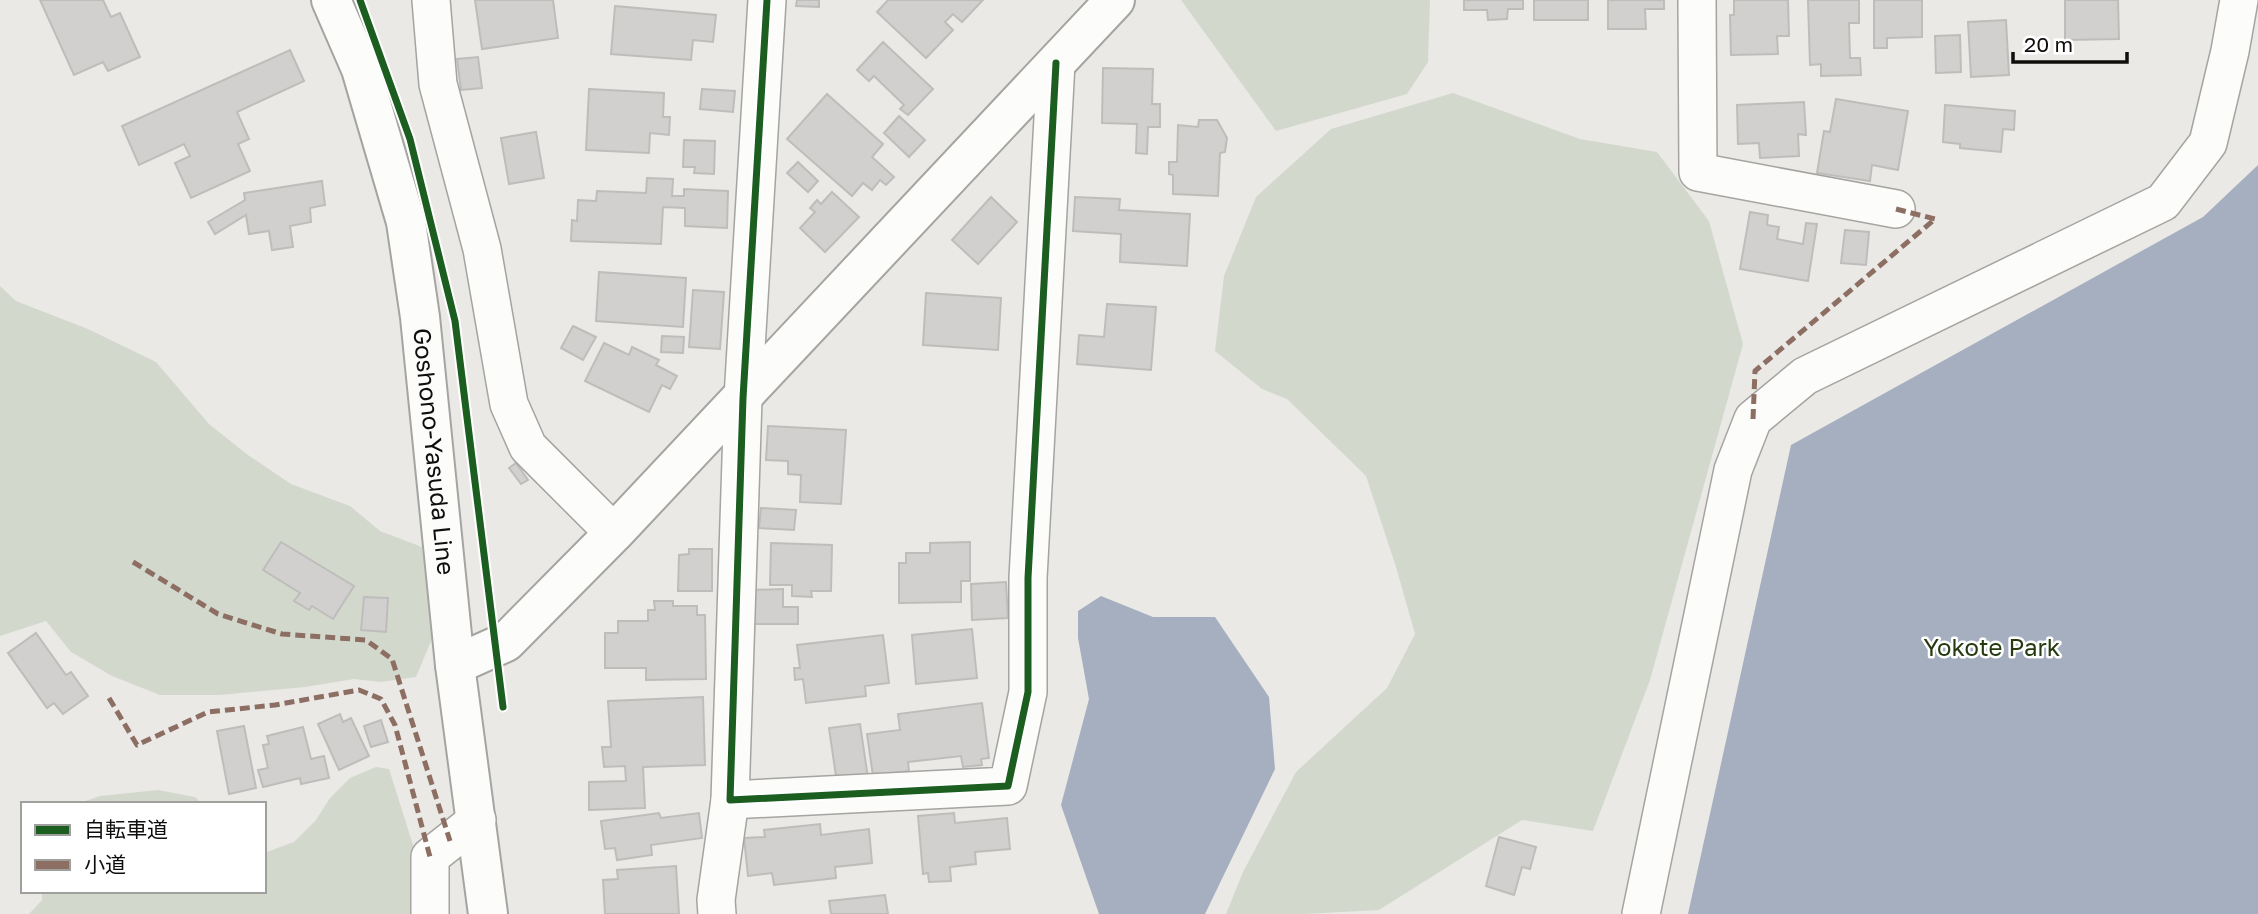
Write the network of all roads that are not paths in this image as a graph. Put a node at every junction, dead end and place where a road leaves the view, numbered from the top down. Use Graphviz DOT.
graph roads {
  1 [pos="331,0"];
  2 [pos="431,0"];
  3 [pos="767,0"];
  4 [pos="1115,0"];
  5 [pos="1698,0"];
  6 [pos="2239,0"];
  7 [pos="1056,63"];
  8 [pos="1896,209"];
  9 [pos="743,398"];
  10 [pos="614,533"];
  11 [pos="455,665"];
  12 [pos="730,800"];
  13 [pos="477,820"];
  14 [pos="430,914"];
  15 [pos="488,914"];
  16 [pos="717,914"];
  17 [pos="1642,914"];
  1 -- 11 [label="street, Goshono-Yasuda Line"];
  2 -- 10 [label="street"];
  3 -- 9 [label="street"];
  4 -- 7 [label="street"];
  5 -- 8 [label="street"];
  6 -- 17 [label="street"];
  7 -- 9 [label="street"];
  7 -- 12 [label="street"];
  9 -- 10 [label="street"];
  9 -- 12 [label="street"];
  10 -- 11 [label="street"];
  11 -- 13 [label="street, Goshono-Yasuda Line"];
  12 -- 16 [label="street"];
  13 -- 14 [label="street"];
  13 -- 15 [label="street, Goshono-Yasuda Line"];
}
